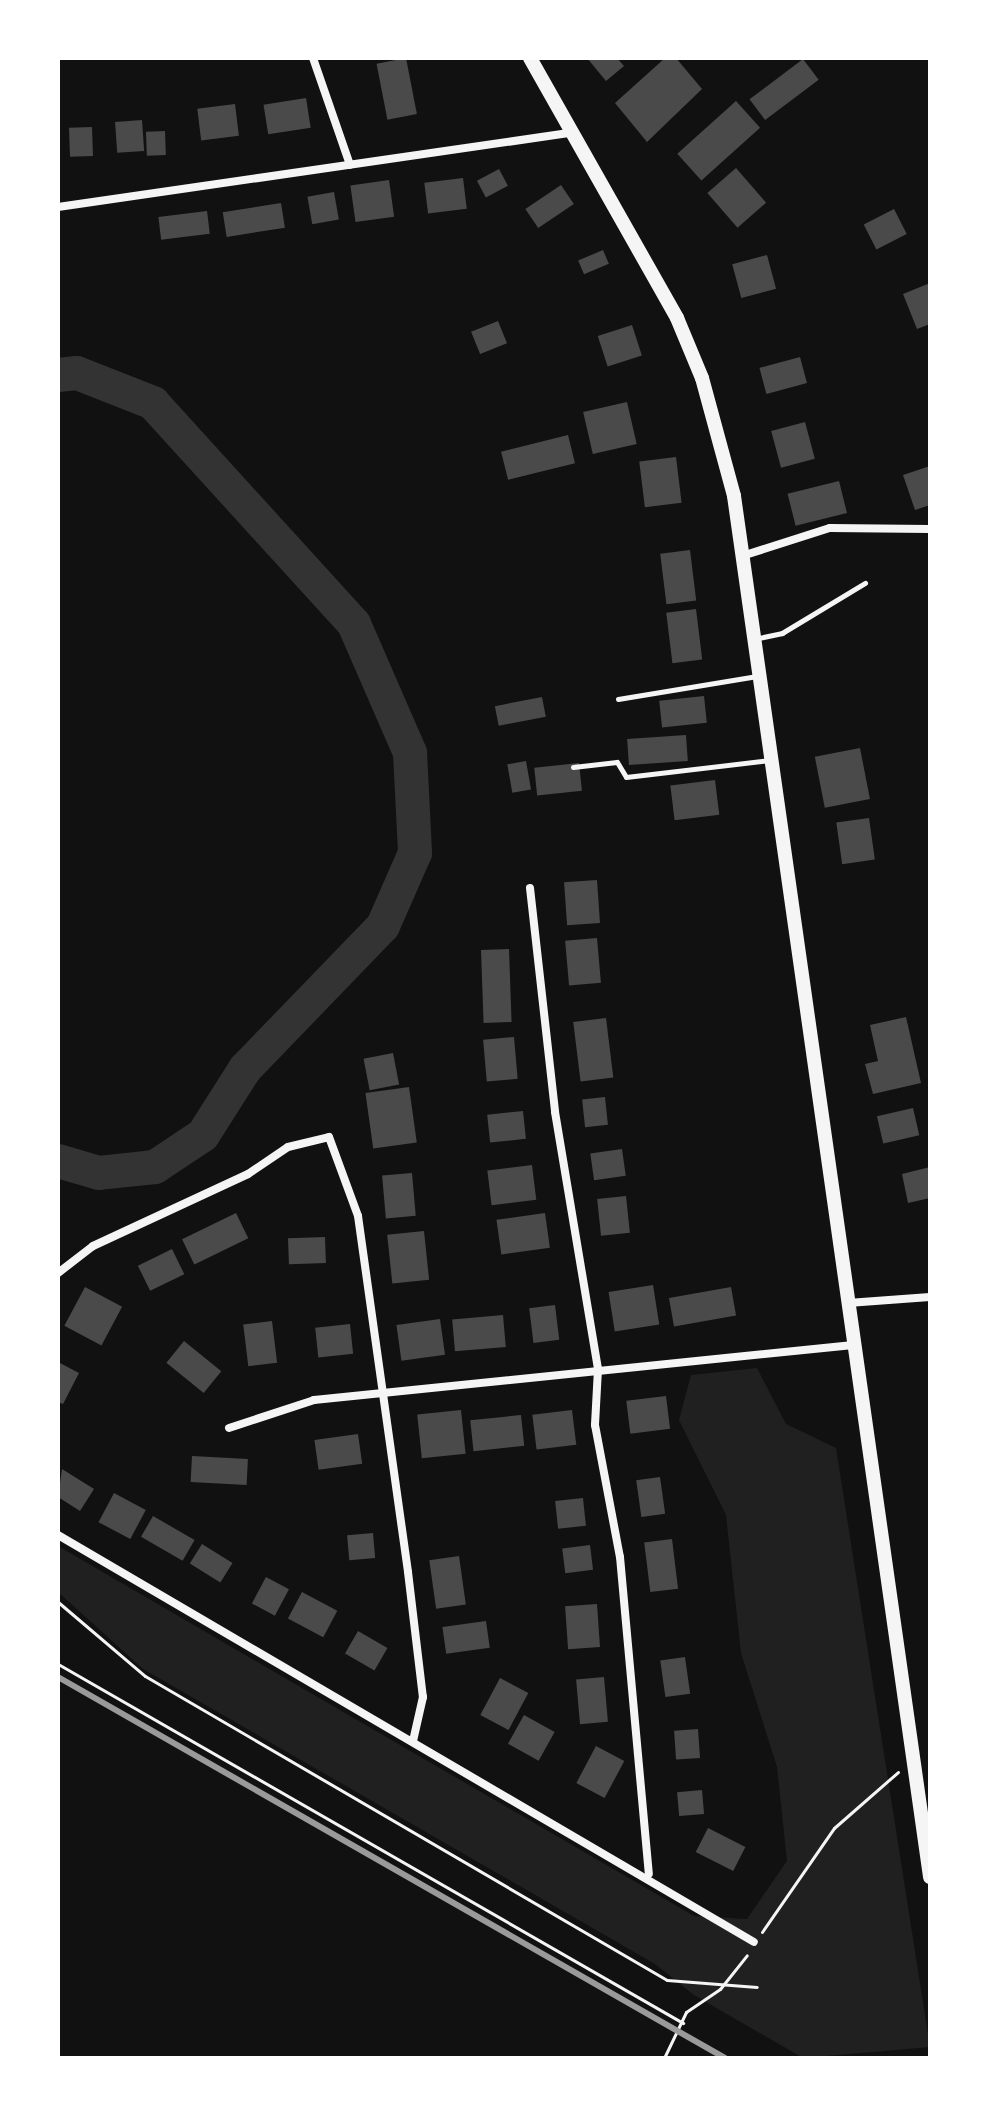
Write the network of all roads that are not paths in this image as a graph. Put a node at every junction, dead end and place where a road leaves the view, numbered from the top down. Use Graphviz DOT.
graph roads {
  1 [pos="313,58"];
  2 [pos="530,58"];
  3 [pos="569,133"];
  4 [pos="350,165"];
  5 [pos="58,207"];
  6 [pos="930,529"];
  7 [pos="742,556"];
  8 [pos="865,583"];
  9 [pos="753,639"];
  10 [pos="758,676"];
  11 [pos="618,699"];
  12 [pos="770,760"];
  13 [pos="573,767"];
  14 [pos="530,888"];
  15 [pos="58,1273"];
  16 [pos="930,1297"];
  17 [pos="847,1303"];
  18 [pos="853,1345"];
  19 [pos="598,1369"];
  20 [pos="382,1395"];
  21 [pos="229,1428"];
  22 [pos="58,1535"];
  23 [pos="413,1741"];
  24 [pos="926,1828"];
  25 [pos="649,1874"];
  26 [pos="930,1877"];
  27 [pos="754,1942"];
  1 -- 4 [label="street"];
  2 -- 3 [label="main road"];
  3 -- 4 [label="street"];
  3 -- 7 [label="main road"];
  4 -- 5 [label="street"];
  6 -- 7 [label="street"];
  7 -- 9 [label="main road"];
  8 -- 9 [label="lane"];
  9 -- 10 [label="main road"];
  10 -- 11 [label="lane"];
  10 -- 12 [label="main road"];
  12 -- 13 [label="lane"];
  12 -- 17 [label="main road"];
  14 -- 19 [label="street"];
  15 -- 20 [label="street"];
  16 -- 17 [label="street"];
  17 -- 18 [label="main road"];
  18 -- 19 [label="street"];
  18 -- 24 [label="main road"];
  19 -- 20 [label="street"];
  19 -- 25 [label="street"];
  20 -- 21 [label="street"];
  20 -- 23 [label="street"];
  22 -- 23 [label="street"];
  23 -- 25 [label="street"];
  24 -- 26 [label="main road"];
  25 -- 27 [label="street"];
}
